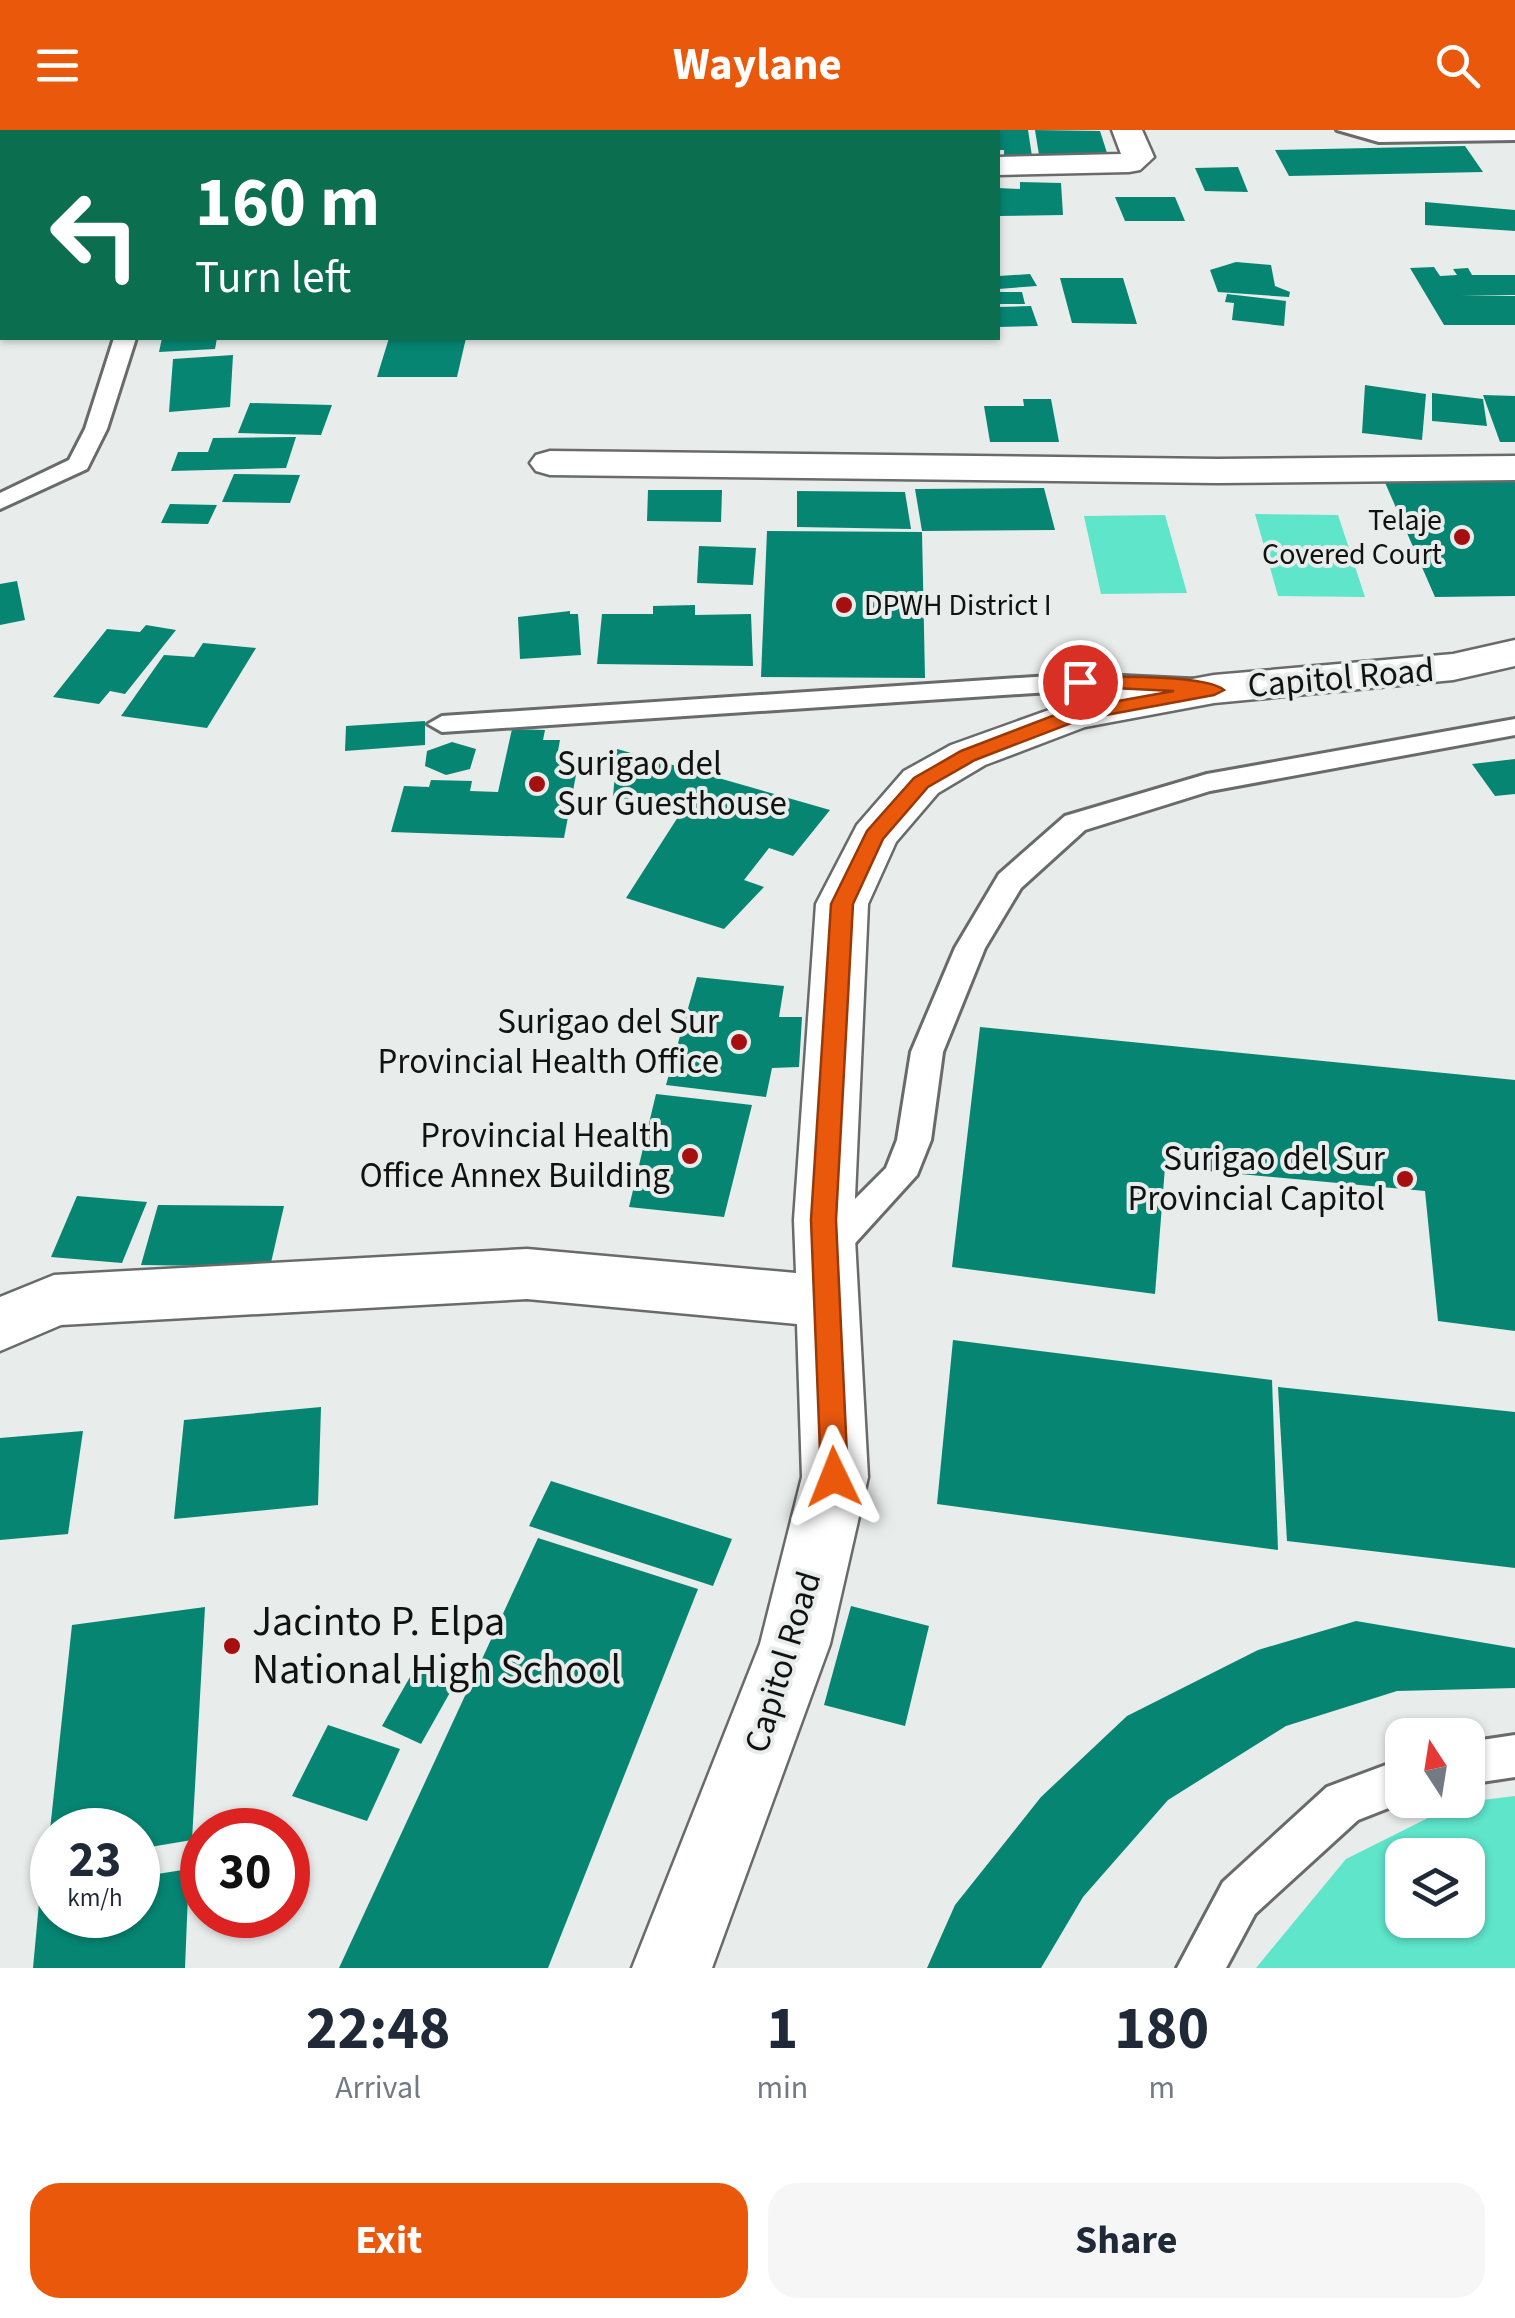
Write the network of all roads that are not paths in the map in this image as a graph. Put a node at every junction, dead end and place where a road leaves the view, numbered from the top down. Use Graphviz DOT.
graph roads {
  1 [pos="1346,130"];
  2 [pos="1515,135"];
  3 [pos="1132,145"];
  4 [pos="1000,166"];
  5 [pos="124,340"];
  6 [pos="550,463"];
  7 [pos="1515,468"];
  8 [pos="0,502"];
  9 [pos="1515,653"];
  10 [pos="1214,690"];
  11 [pos="442,724"];
  12 [pos="1515,727"];
  13 [pos="826,1276"];
  14 [pos="0,1325"];
  15 [pos="1515,1756"];
  16 [pos="1485,1760"];
  17 [pos="1385,1787"];
  18 [pos="672,1968"];
  19 [pos="1200,1968"];
  1 -- 2 [label="lane"];
  3 -- 4 [label="street"];
  5 -- 8 [label="lane"];
  6 -- 7 [label="street"];
  9 -- 10 [label="street, Capitol Road"];
  10 -- 11 [label="lane"];
  10 -- 13 [label="street, Capitol Road"];
  12 -- 13 [label="lane"];
  13 -- 14 [label="street"];
  13 -- 18 [label="street, Capitol Road"];
  15 -- 16 [label="lane"];
  17 -- 19 [label="lane"];
}
